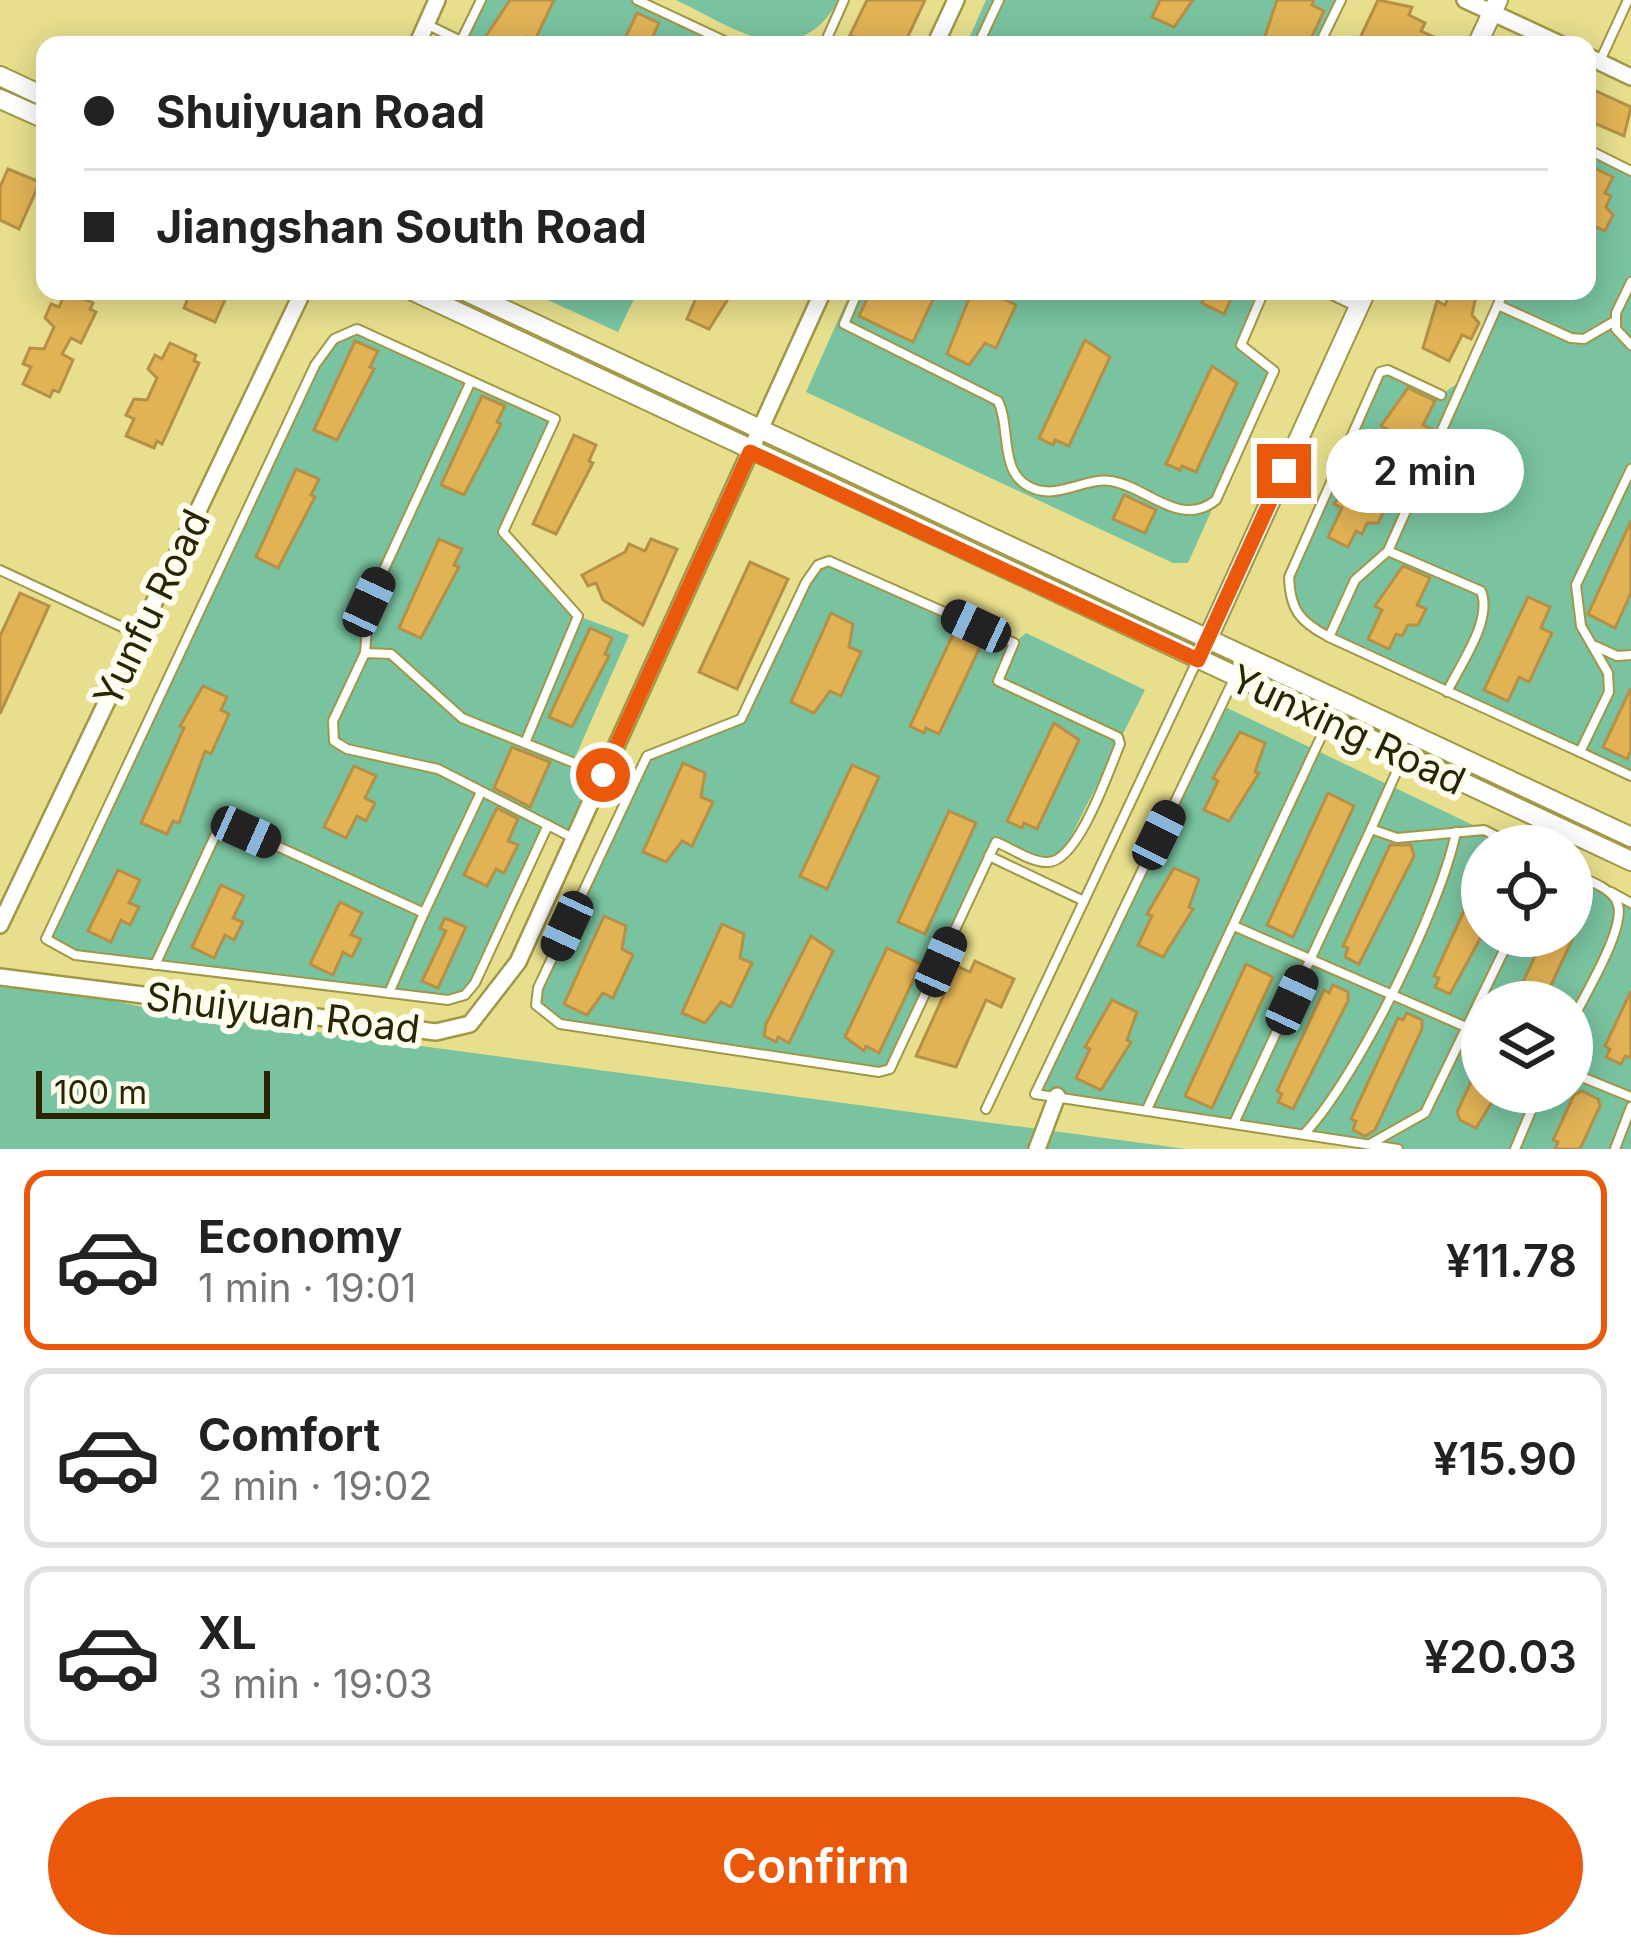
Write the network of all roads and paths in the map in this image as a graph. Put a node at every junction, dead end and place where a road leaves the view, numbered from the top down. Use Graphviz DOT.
graph roads {
  1 [pos="437,0"];
  2 [pos="481,0"];
  3 [pos="637,0"];
  4 [pos="844,0"];
  5 [pos="956,0"];
  6 [pos="999,0"];
  7 [pos="1341,0"];
  8 [pos="1465,0"];
  9 [pos="1628,0"];
  10 [pos="1495,6"];
  11 [pos="426,24"];
  12 [pos="421,36"];
  13 [pos="451,36"];
  14 [pos="463,36"];
  15 [pos="714,36"];
  16 [pos="828,36"];
  17 [pos="939,36"];
  18 [pos="982,36"];
  19 [pos="1323,36"];
  20 [pos="1482,36"];
  21 [pos="1547,36"];
  22 [pos="1596,54"];
  23 [pos="1596,60"];
  24 [pos="0,76"];
  25 [pos="1631,76"];
  26 [pos="36,93"];
  27 [pos="0,98"];
  28 [pos="36,115"];
  29 [pos="1596,154"];
  30 [pos="1631,171"];
  31 [pos="1631,282"];
  32 [pos="299,300"];
  33 [pos="432,300"];
  34 [pos="484,300"];
  35 [pos="819,300"];
  36 [pos="854,300"];
  37 [pos="1260,300"];
  38 [pos="1362,300"];
  39 [pos="1500,300"];
  40 [pos="1498,305"];
  41 [pos="1616,321"];
  42 [pos="1631,345"];
  43 [pos="470,381"];
  44 [pos="1441,395"];
  45 [pos="760,430"];
  46 [pos="750,452"];
  47 [pos="1631,469"];
  48 [pos="1388,551"];
  49 [pos="0,570"];
  50 [pos="139,634"];
  51 [pos="1329,637"];
  52 [pos="1207,640"];
  53 [pos="1595,646"];
  54 [pos="365,653"];
  55 [pos="1631,655"];
  56 [pos="1198,660"];
  57 [pos="1234,677"];
  58 [pos="1447,692"];
  59 [pos="1328,720"];
  60 [pos="525,743"];
  61 [pos="1580,752"];
  62 [pos="1404,755"];
  63 [pos="603,775"];
  64 [pos="1631,776"];
  65 [pos="481,791"];
  66 [pos="548,825"];
  67 [pos="1371,829"];
  68 [pos="1456,832"];
  69 [pos="1461,832"];
  70 [pos="1631,837"];
  71 [pos="574,838"];
  72 [pos="989,856"];
  73 [pos="1631,861"];
  74 [pos="1593,884"];
  75 [pos="1610,892"];
  76 [pos="1084,901"];
  77 [pos="1631,903"];
  78 [pos="424,913"];
  79 [pos="0,925"];
  80 [pos="1234,926"];
  81 [pos="1310,959"];
  82 [pos="155,965"];
  83 [pos="0,976"];
  84 [pos="1591,981"];
  85 [pos="388,993"];
  86 [pos="1390,994"];
  87 [pos="1461,1025"];
  88 [pos="1461,1042"];
  89 [pos="1593,1081"];
  90 [pos="1058,1096"];
  91 [pos="1631,1097"];
  92 [pos="1148,1107"];
  93 [pos="1631,1107"];
  94 [pos="986,1109"];
  95 [pos="1530,1113"];
  96 [pos="1235,1122"];
  97 [pos="1305,1134"];
  98 [pos="1369,1144"];
  99 [pos="1037,1149"];
  100 [pos="1398,1149"];
  101 [pos="1515,1149"];
  102 [pos="1615,1149"];
  1 -- 11 [label="street"];
  2 -- 14 [label="lane"];
  3 -- 15 [label="lane"];
  4 -- 16 [label="lane"];
  5 -- 17 [label="street"];
  6 -- 18 [label="lane"];
  7 -- 19 [label="lane"];
  8 -- 10 [label="street"];
  9 -- 22 [label="lane"];
  10 -- 20 [label="street"];
  10 -- 21 [label="street"];
  11 -- 12 [label="street"];
  11 -- 13 [label="lane"];
  23 -- 25 [label="street"];
  24 -- 26 [label="street"];
  27 -- 28 [label="street"];
  29 -- 30 [label="lane"];
  31 -- 41 [label="lane"];
  32 -- 50 [label="street, Yunfu Road"];
  33 -- 46 [label="street, Yunxing Road"];
  34 -- 45 [label="street, Yunxing Road"];
  35 -- 45 [label="street, Shuiyuan Road"];
  36 -- 37 [label="lane"];
  38 -- 52 [label="street"];
  39 -- 40 [label="lane"];
  40 -- 41 [label="lane"];
  40 -- 48 [label="lane"];
  41 -- 42 [label="lane"];
  43 -- 54 [label="lane"];
  43 -- 60 [label="lane"];
  43 -- 82 [label="lane"];
  44 -- 51 [label="lane"];
  45 -- 46 [label="street, Shuiyuan Road"];
  45 -- 52 [label="street, Yunxing Road"];
  46 -- 56 [label="street, Yunxing Road"];
  46 -- 63 [label="street, Shuiyuan Road"];
  47 -- 53 [label="lane"];
  48 -- 51 [label="lane"];
  48 -- 58 [label="lane"];
  49 -- 50 [label="lane"];
  50 -- 79 [label="street, Yunfu Road"];
  51 -- 58 [label="lane"];
  52 -- 56 [label="street"];
  52 -- 70 [label="street, Yunxing Road"];
  53 -- 55 [label="lane"];
  53 -- 61 [label="lane"];
  54 -- 60 [label="lane"];
  54 -- 65 [label="lane"];
  56 -- 57 [label="street, Yunxing Road"];
  56 -- 76 [label="lane"];
  57 -- 59 [label="street, Yunxing Road"];
  57 -- 90 [label="lane"];
  58 -- 61 [label="lane"];
  59 -- 62 [label="street, Yunxing Road"];
  59 -- 80 [label="lane"];
  60 -- 63 [label="lane"];
  61 -- 64 [label="lane"];
  62 -- 67 [label="lane"];
  62 -- 73 [label="street, Yunxing Road"];
  63 -- 71 [label="street, Shuiyuan Road"];
  65 -- 66 [label="lane"];
  65 -- 78 [label="lane"];
  66 -- 71 [label="lane"];
  66 -- 85 [label="lane"];
  67 -- 68 [label="lane"];
  67 -- 81 [label="lane"];
  68 -- 69 [label="lane"];
  68 -- 86 [label="lane"];
  71 -- 83 [label="street, Shuiyuan Road"];
  72 -- 72 [label="lane"];
  72 -- 76 [label="lane"];
  74 -- 75 [label="lane"];
  75 -- 77 [label="lane"];
  75 -- 84 [label="lane"];
  76 -- 94 [label="lane"];
  78 -- 82 [label="lane"];
  78 -- 85 [label="lane"];
  80 -- 81 [label="lane"];
  80 -- 92 [label="lane"];
  81 -- 86 [label="lane"];
  81 -- 96 [label="lane"];
  82 -- 85 [label="lane"];
  86 -- 87 [label="lane"];
  86 -- 97 [label="lane"];
  88 -- 98 [label="lane"];
  89 -- 91 [label="lane"];
  90 -- 92 [label="lane"];
  90 -- 99 [label="street"];
  92 -- 96 [label="lane"];
  93 -- 102 [label="lane"];
  95 -- 101 [label="lane"];
  96 -- 97 [label="lane"];
  97 -- 98 [label="lane"];
  98 -- 100 [label="lane"];
}
